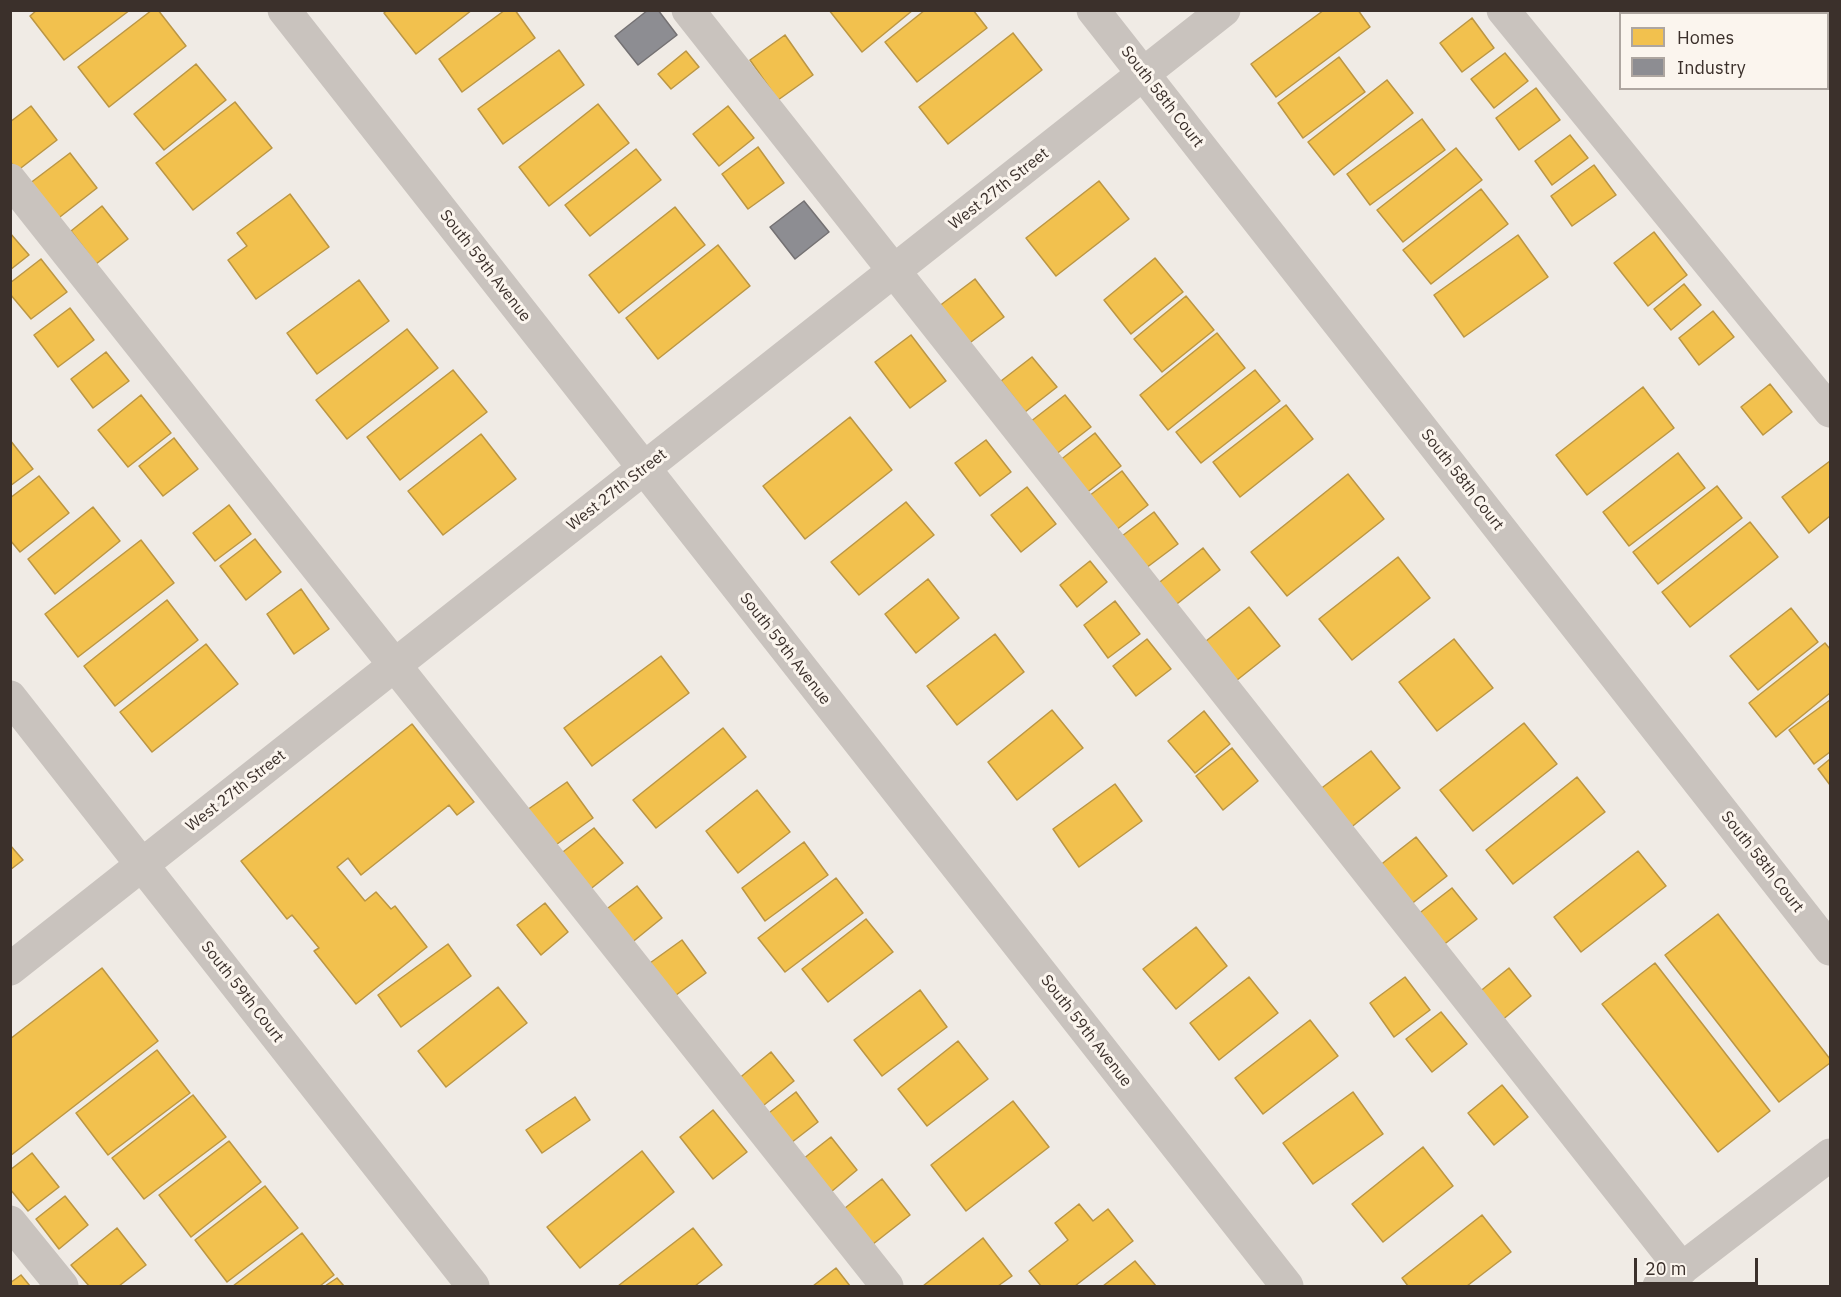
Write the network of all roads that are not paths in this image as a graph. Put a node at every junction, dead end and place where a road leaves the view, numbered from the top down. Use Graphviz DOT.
graph roads {
  1 [pos="284,10"];
  2 [pos="688,10"];
  3 [pos="1093,10"];
  4 [pos="1224,10"];
  5 [pos="1503,10"];
  6 [pos="1144,74"];
  7 [pos="10,180"];
  8 [pos="894,271"];
  9 [pos="1830,411"];
  10 [pos="644,469"];
  11 [pos="395,665"];
  12 [pos="10,697"];
  13 [pos="142,865"];
  14 [pos="1830,949"];
  15 [pos="10,969"];
  16 [pos="1830,1155"];
  17 [pos="10,1222"];
  18 [pos="1670,1278"];
  19 [pos="62,1287"];
  20 [pos="473,1287"];
  21 [pos="887,1287"];
  22 [pos="1287,1287"];
  1 -- 10 [label="street, South 59th Avenue"];
  2 -- 8 [label="street"];
  3 -- 6 [label="street, South 58th Court"];
  4 -- 6 [label="street, West 27th Street"];
  5 -- 9 [label="street"];
  6 -- 8 [label="street, West 27th Street"];
  6 -- 14 [label="street, South 58th Court"];
  7 -- 11 [label="street"];
  8 -- 10 [label="street, West 27th Street"];
  8 -- 18 [label="street"];
  10 -- 11 [label="street, West 27th Street"];
  10 -- 22 [label="street, South 59th Avenue"];
  11 -- 13 [label="street, West 27th Street"];
  11 -- 21 [label="street"];
  12 -- 13 [label="street, South 59th Court"];
  13 -- 15 [label="street, West 27th Street"];
  13 -- 20 [label="street, South 59th Court"];
  16 -- 18 [label="street"];
  17 -- 19 [label="street"];
}
